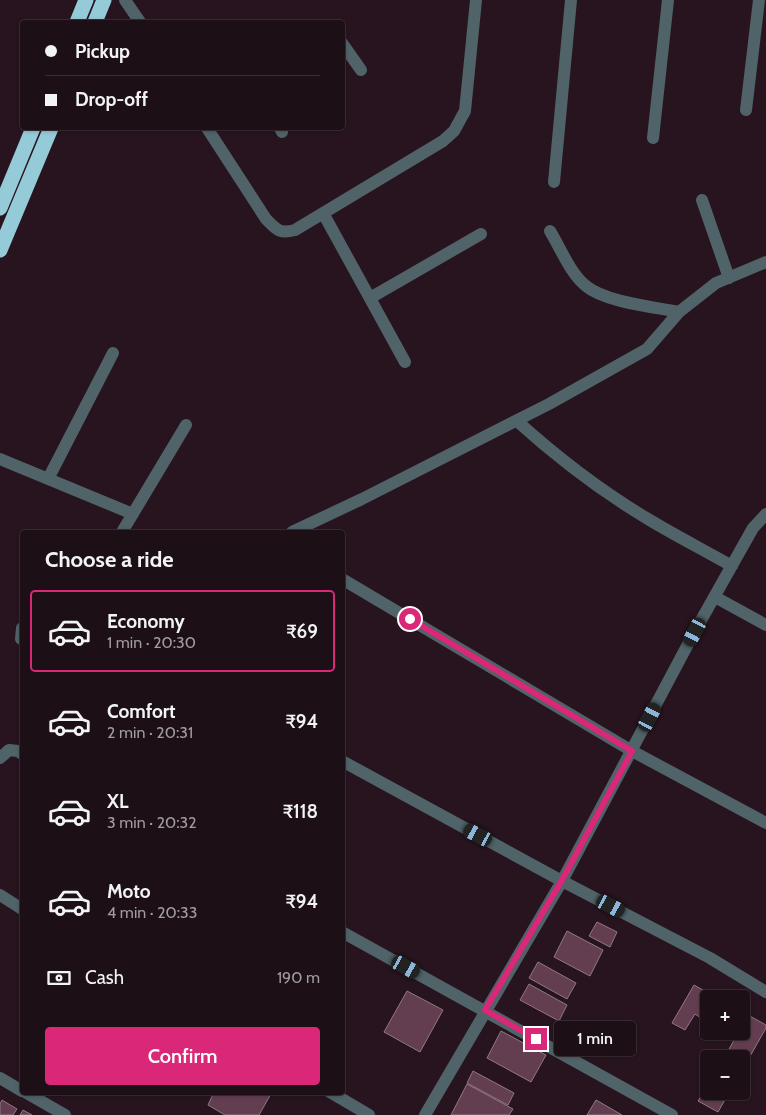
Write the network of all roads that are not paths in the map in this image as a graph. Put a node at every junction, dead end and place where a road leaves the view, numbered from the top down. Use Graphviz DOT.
graph roads {
  1 [pos="86,0"];
  2 [pos="104,0"];
  3 [pos="126,0"];
  4 [pos="476,0"];
  5 [pos="571,0"];
  6 [pos="668,0"];
  7 [pos="759,0"];
  8 [pos="78,20"];
  9 [pos="96,20"];
  10 [pos="141,20"];
  11 [pos="345,48"];
  12 [pos="360,70"];
  13 [pos="746,110"];
  14 [pos="32,130"];
  15 [pos="50,130"];
  16 [pos="208,130"];
  17 [pos="653,138"];
  18 [pos="554,182"];
  19 [pos="702,200"];
  20 [pos="0,208"];
  21 [pos="323,213"];
  22 [pos="550,232"];
  23 [pos="481,234"];
  24 [pos="0,250"];
  25 [pos="766,262"];
  26 [pos="729,278"];
  27 [pos="370,298"];
  28 [pos="679,312"];
  29 [pos="114,353"];
  30 [pos="404,362"];
  31 [pos="517,421"];
  32 [pos="186,425"];
  33 [pos="0,459"];
  34 [pos="48,479"];
  35 [pos="133,514"];
  36 [pos="766,514"];
  37 [pos="123,530"];
  38 [pos="296,530"];
  39 [pos="732,566"];
  40 [pos="345,580"];
  41 [pos="715,597"];
  42 [pos="766,625"];
  43 [pos="632,751"];
  44 [pos="20,752"];
  45 [pos="0,758"];
  46 [pos="345,763"];
  47 [pos="766,823"];
  48 [pos="562,880"];
  49 [pos="0,895"];
  50 [pos="20,908"];
  51 [pos="345,934"];
  52 [pos="766,992"];
  53 [pos="485,1010"];
  54 [pos="0,1078"];
  55 [pos="20,1090"];
  56 [pos="29,1095"];
  57 [pos="335,1095"];
  58 [pos="65,1115"];
  59 [pos="369,1115"];
  60 [pos="425,1115"];
  61 [pos="672,1115"];
  1 -- 8 [label="highway"];
  2 -- 9 [label="highway"];
  3 -- 10 [label="street"];
  4 -- 21 [label="street"];
  5 -- 18 [label="street"];
  6 -- 17 [label="street"];
  7 -- 13 [label="street"];
  11 -- 12 [label="street"];
  14 -- 20 [label="highway"];
  15 -- 24 [label="highway"];
  16 -- 21 [label="street"];
  19 -- 26 [label="street"];
  21 -- 27 [label="street"];
  22 -- 28 [label="street"];
  23 -- 27 [label="street"];
  25 -- 26 [label="street"];
  26 -- 28 [label="street"];
  27 -- 30 [label="street"];
  28 -- 31 [label="street"];
  29 -- 34 [label="street"];
  31 -- 38 [label="street"];
  31 -- 39 [label="street"];
  32 -- 35 [label="street"];
  33 -- 34 [label="street"];
  34 -- 35 [label="street"];
  35 -- 37 [label="street"];
  36 -- 39 [label="street"];
  39 -- 41 [label="street"];
  40 -- 43 [label="street"];
  41 -- 42 [label="street"];
  41 -- 43 [label="street"];
  43 -- 47 [label="street"];
  43 -- 48 [label="street"];
  44 -- 45 [label="street"];
  46 -- 48 [label="street"];
  48 -- 52 [label="street"];
  48 -- 53 [label="street"];
  49 -- 50 [label="street"];
  51 -- 53 [label="street"];
  53 -- 60 [label="street"];
  53 -- 61 [label="street"];
  54 -- 55 [label="street"];
  56 -- 58 [label="street"];
  57 -- 59 [label="street"];
}
